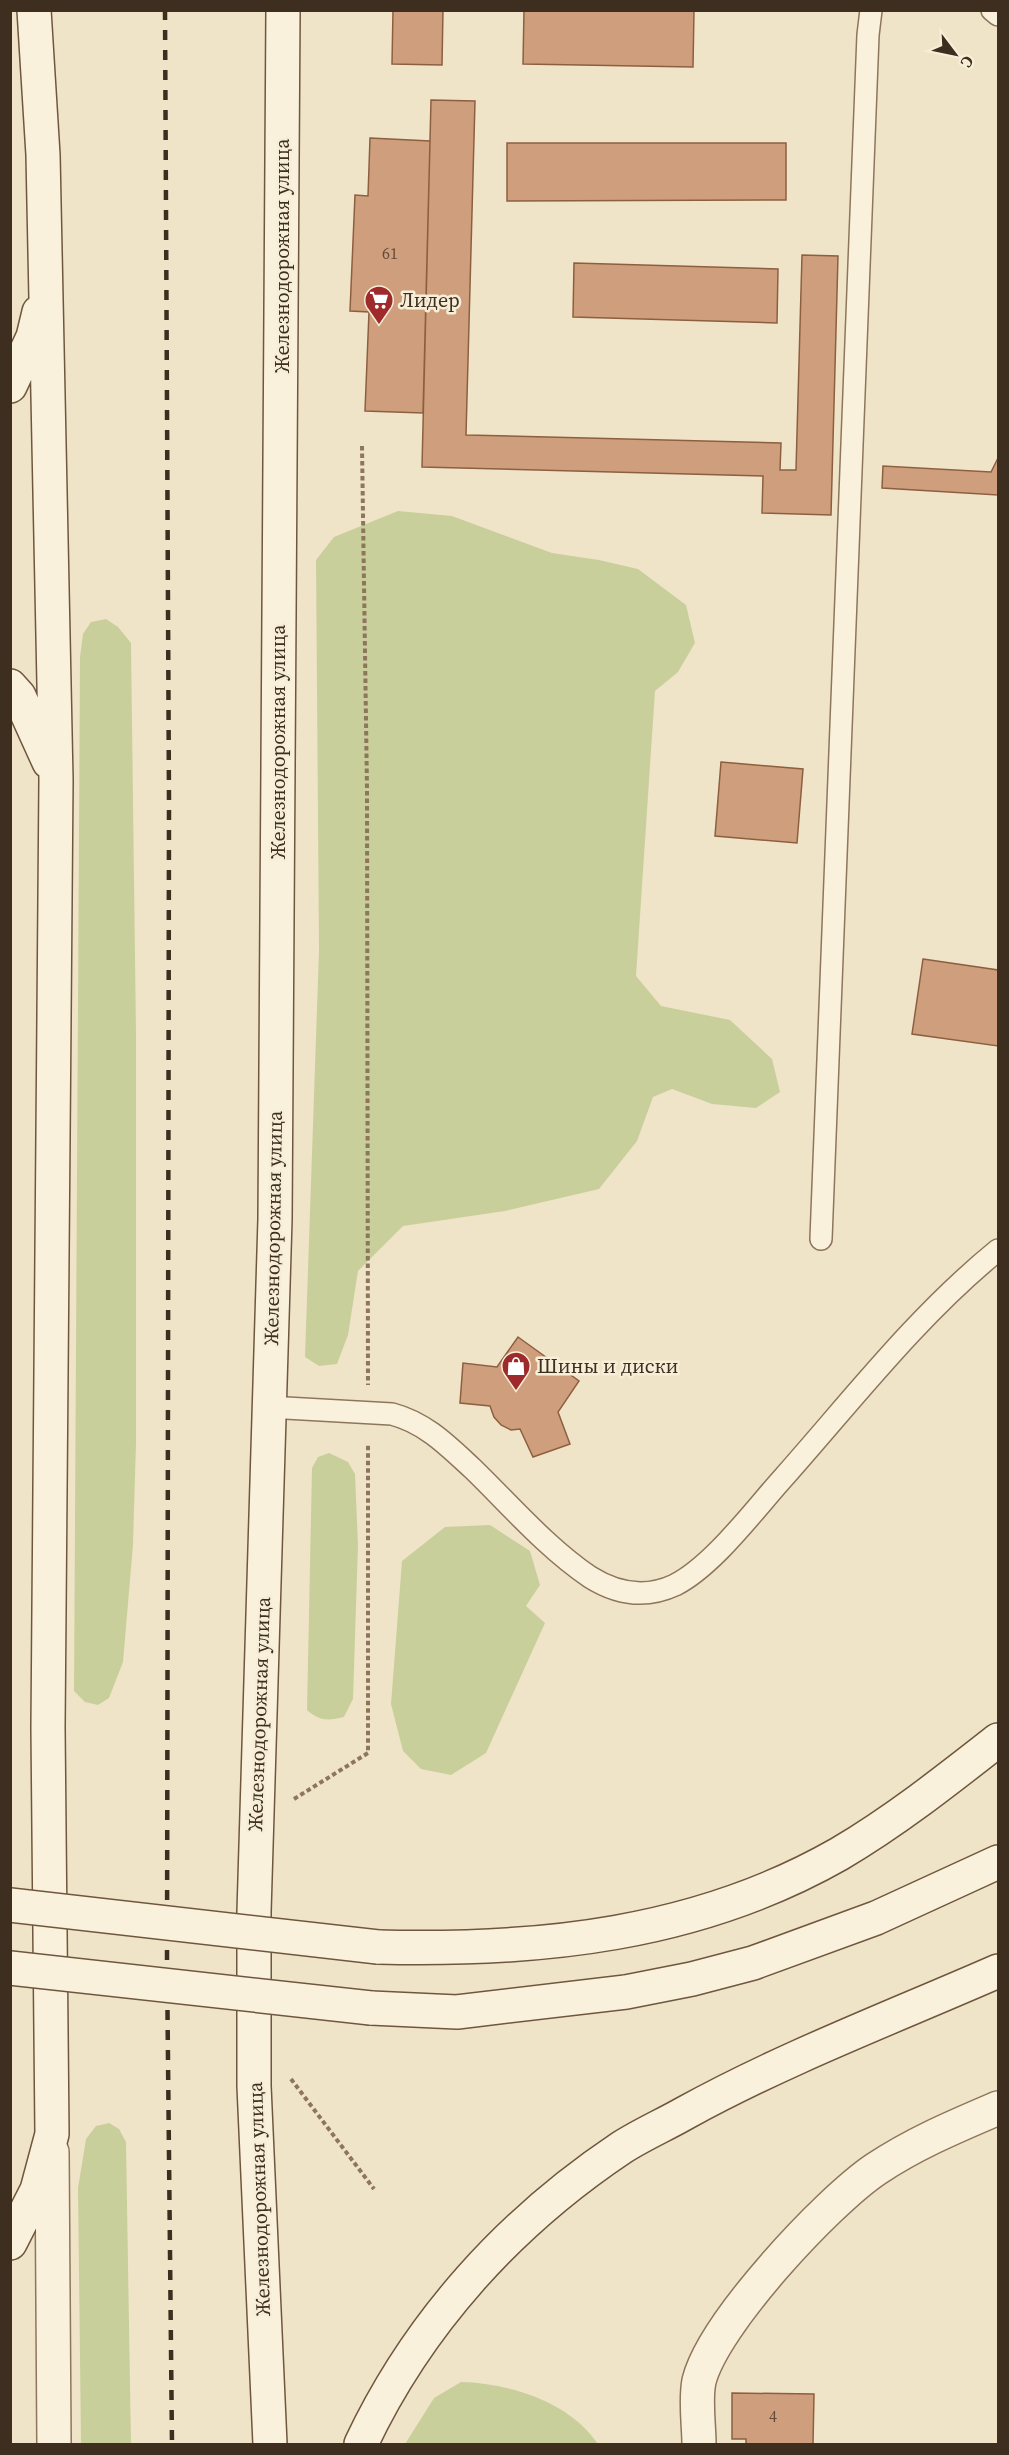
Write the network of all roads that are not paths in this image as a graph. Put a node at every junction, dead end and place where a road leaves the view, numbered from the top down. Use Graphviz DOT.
graph roads {
  1 [pos="34,10"];
  2 [pos="283,10"];
  3 [pos="871,10"];
  4 [pos="992,10"];
  5 [pos="999,15"];
  6 [pos="46,263"];
  7 [pos="10,386"];
  8 [pos="10,686"];
  9 [pos="56,780"];
  10 [pos="821,1239"];
  11 [pos="999,1250"];
  12 [pos="268,1407"];
  13 [pos="999,1740"];
  14 [pos="999,1862"];
  15 [pos="10,1905"];
  16 [pos="10,1968"];
  17 [pos="999,1971"];
  18 [pos="999,2108"];
  19 [pos="52,2134"];
  20 [pos="10,2244"];
  21 [pos="54,2445"];
  22 [pos="270,2445"];
  23 [pos="361,2445"];
  24 [pos="699,2445"];
  1 -- 6 [label="street"];
  2 -- 12 [label="street, Железнодорожная улица"];
  3 -- 10 [label="lane"];
  4 -- 5 [label="lane"];
  6 -- 7 [label="street"];
  6 -- 9 [label="street"];
  8 -- 9 [label="street"];
  9 -- 19 [label="street"];
  11 -- 12 [label="lane"];
  12 -- 22 [label="street, Железнодорожная улица"];
  13 -- 15 [label="street, bridge"];
  14 -- 16 [label="street, bridge"];
  17 -- 23 [label="street"];
  18 -- 24 [label="street"];
  19 -- 20 [label="street"];
  19 -- 21 [label="street"];
}
